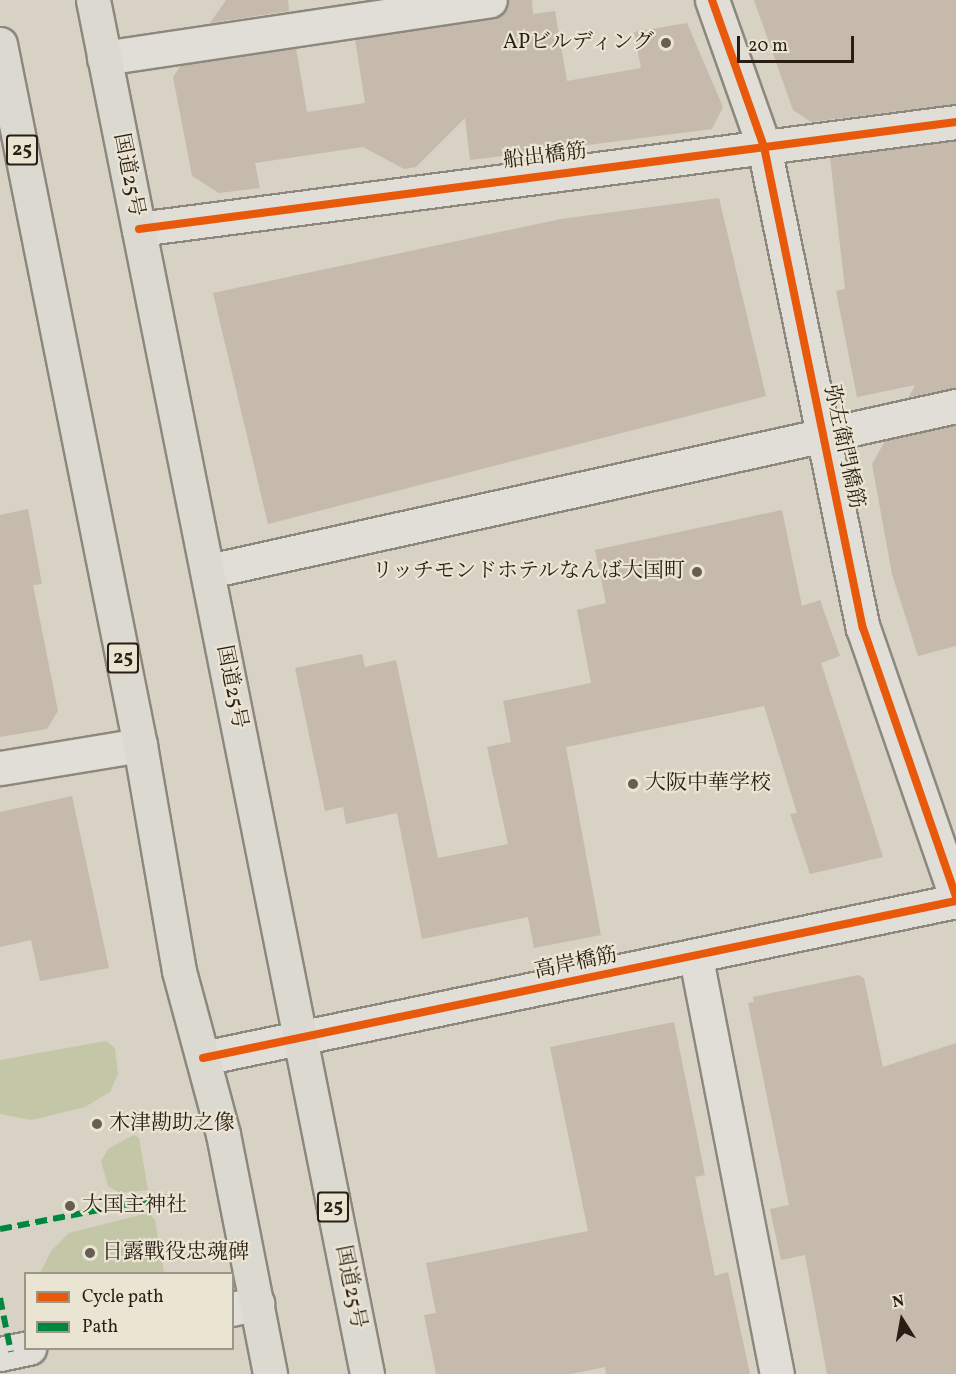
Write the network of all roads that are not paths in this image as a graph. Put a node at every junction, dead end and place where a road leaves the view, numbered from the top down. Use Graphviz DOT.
graph roads {
  1 [pos="93,0"];
  2 [pos="490,0"];
  3 [pos="712,0"];
  4 [pos="0,44"];
  5 [pos="104,58"];
  6 [pos="956,122"];
  7 [pos="9,138"];
  8 [pos="764,147"];
  9 [pos="138,229"];
  10 [pos="956,406"];
  11 [pos="822,436"];
  12 [pos="209,571"];
  13 [pos="140,745"];
  14 [pos="0,768"];
  15 [pos="956,899"];
  16 [pos="696,958"];
  17 [pos="300,1040"];
  18 [pos="203,1058"];
  19 [pos="245,1306"];
  20 [pos="24,1349"];
  21 [pos="0,1354"];
  22 [pos="270,1374"];
  23 [pos="367,1374"];
  24 [pos="777,1374"];
  1 -- 5 [label="highway, 国道25号 / 25"];
  2 -- 5 [label="street"];
  3 -- 8 [label="street, 弥左衛門橋筋"];
  4 -- 7 [label="highway, 25"];
  5 -- 9 [label="highway, 国道25号 / 25"];
  6 -- 8 [label="street, 船出橋筋"];
  7 -- 13 [label="highway, 25"];
  8 -- 9 [label="street, 船出橋筋"];
  8 -- 11 [label="street, 弥左衛門橋筋"];
  9 -- 12 [label="highway, 国道25号 / 25"];
  10 -- 11 [label="street"];
  11 -- 12 [label="street"];
  11 -- 15 [label="street, 弥左衛門橋筋"];
  12 -- 17 [label="highway, 国道25号 / 25"];
  13 -- 14 [label="street"];
  13 -- 18 [label="highway, 25"];
  15 -- 16 [label="street, 高岸橋筋"];
  16 -- 17 [label="street, 高岸橋筋"];
  16 -- 24 [label="street"];
  17 -- 18 [label="street, 高岸橋筋"];
  17 -- 23 [label="highway, 国道25号 / 25"];
  18 -- 19 [label="highway, 25"];
  19 -- 22 [label="highway, 25"];
  20 -- 21 [label="street"];
}
